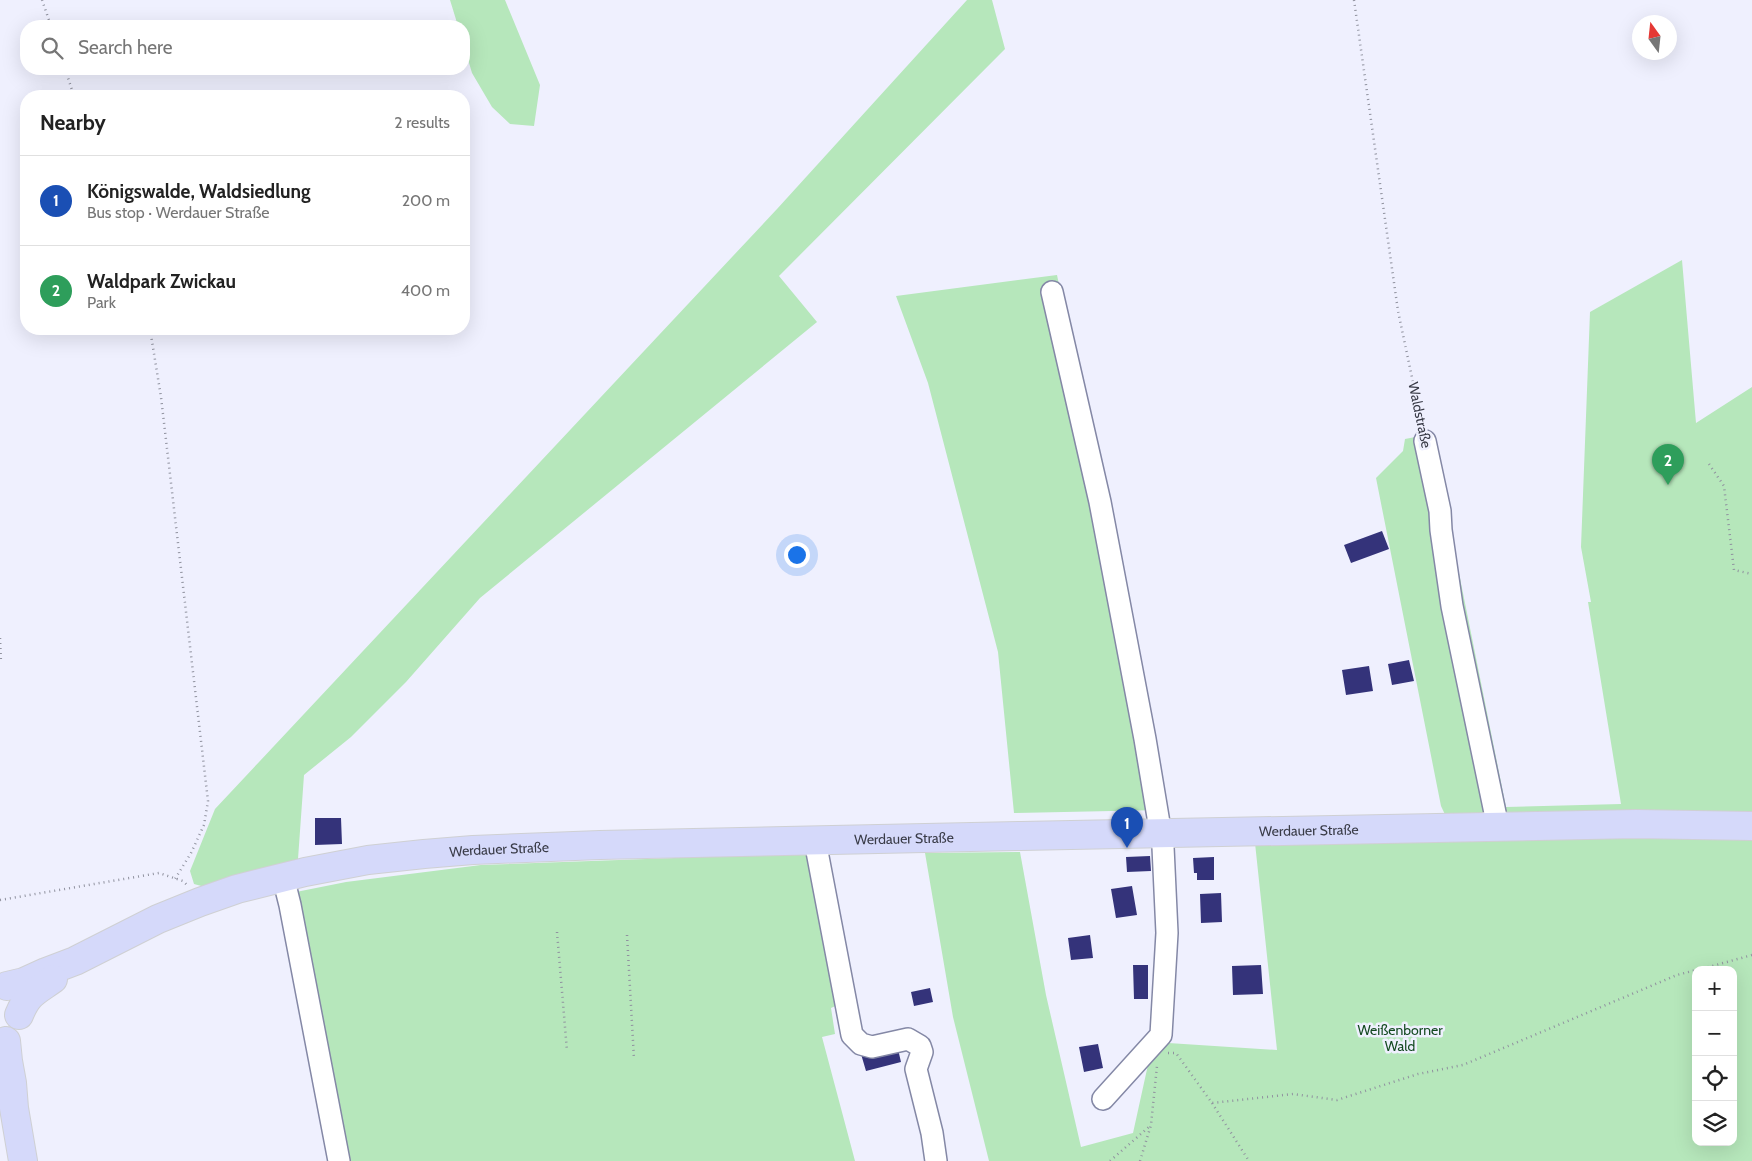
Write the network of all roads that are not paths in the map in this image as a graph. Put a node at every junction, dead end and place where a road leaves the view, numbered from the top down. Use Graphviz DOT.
graph roads {
  1 [pos="1052,292"];
  2 [pos="1425,441"];
  3 [pos="1752,826"];
  4 [pos="1498,827"];
  5 [pos="1161,834"];
  6 [pos="815,841"];
  7 [pos="283,877"];
  8 [pos="75,961"];
  9 [pos="4,984"];
  10 [pos="19,1015"];
  11 [pos="3,1043"];
  12 [pos="0,1080"];
  13 [pos="1103,1099"];
  14 [pos="14,1108"];
  15 [pos="23,1161"];
  16 [pos="339,1161"];
  17 [pos="936,1161"];
  1 -- 5 [label="lane"];
  2 -- 4 [label="lane, Waldstraße"];
  3 -- 4 [label="main road, Werdauer Straße"];
  4 -- 5 [label="main road, Werdauer Straße"];
  5 -- 6 [label="main road, Werdauer Straße"];
  5 -- 13 [label="lane"];
  6 -- 7 [label="main road, Werdauer Straße"];
  6 -- 17 [label="lane"];
  7 -- 8 [label="main road, Werdauer Straße"];
  7 -- 16 [label="lane"];
  8 -- 9 [label="main road, Werdauer Straße"];
  8 -- 10 [label="main road, Werdauer Straße"];
  9 -- 10 [label="main road"];
  10 -- 11 [label="main road, Werdauer Straße"];
  11 -- 14 [label="main road"];
  12 -- 14 [label="main road"];
  14 -- 15 [label="main road"];
}
